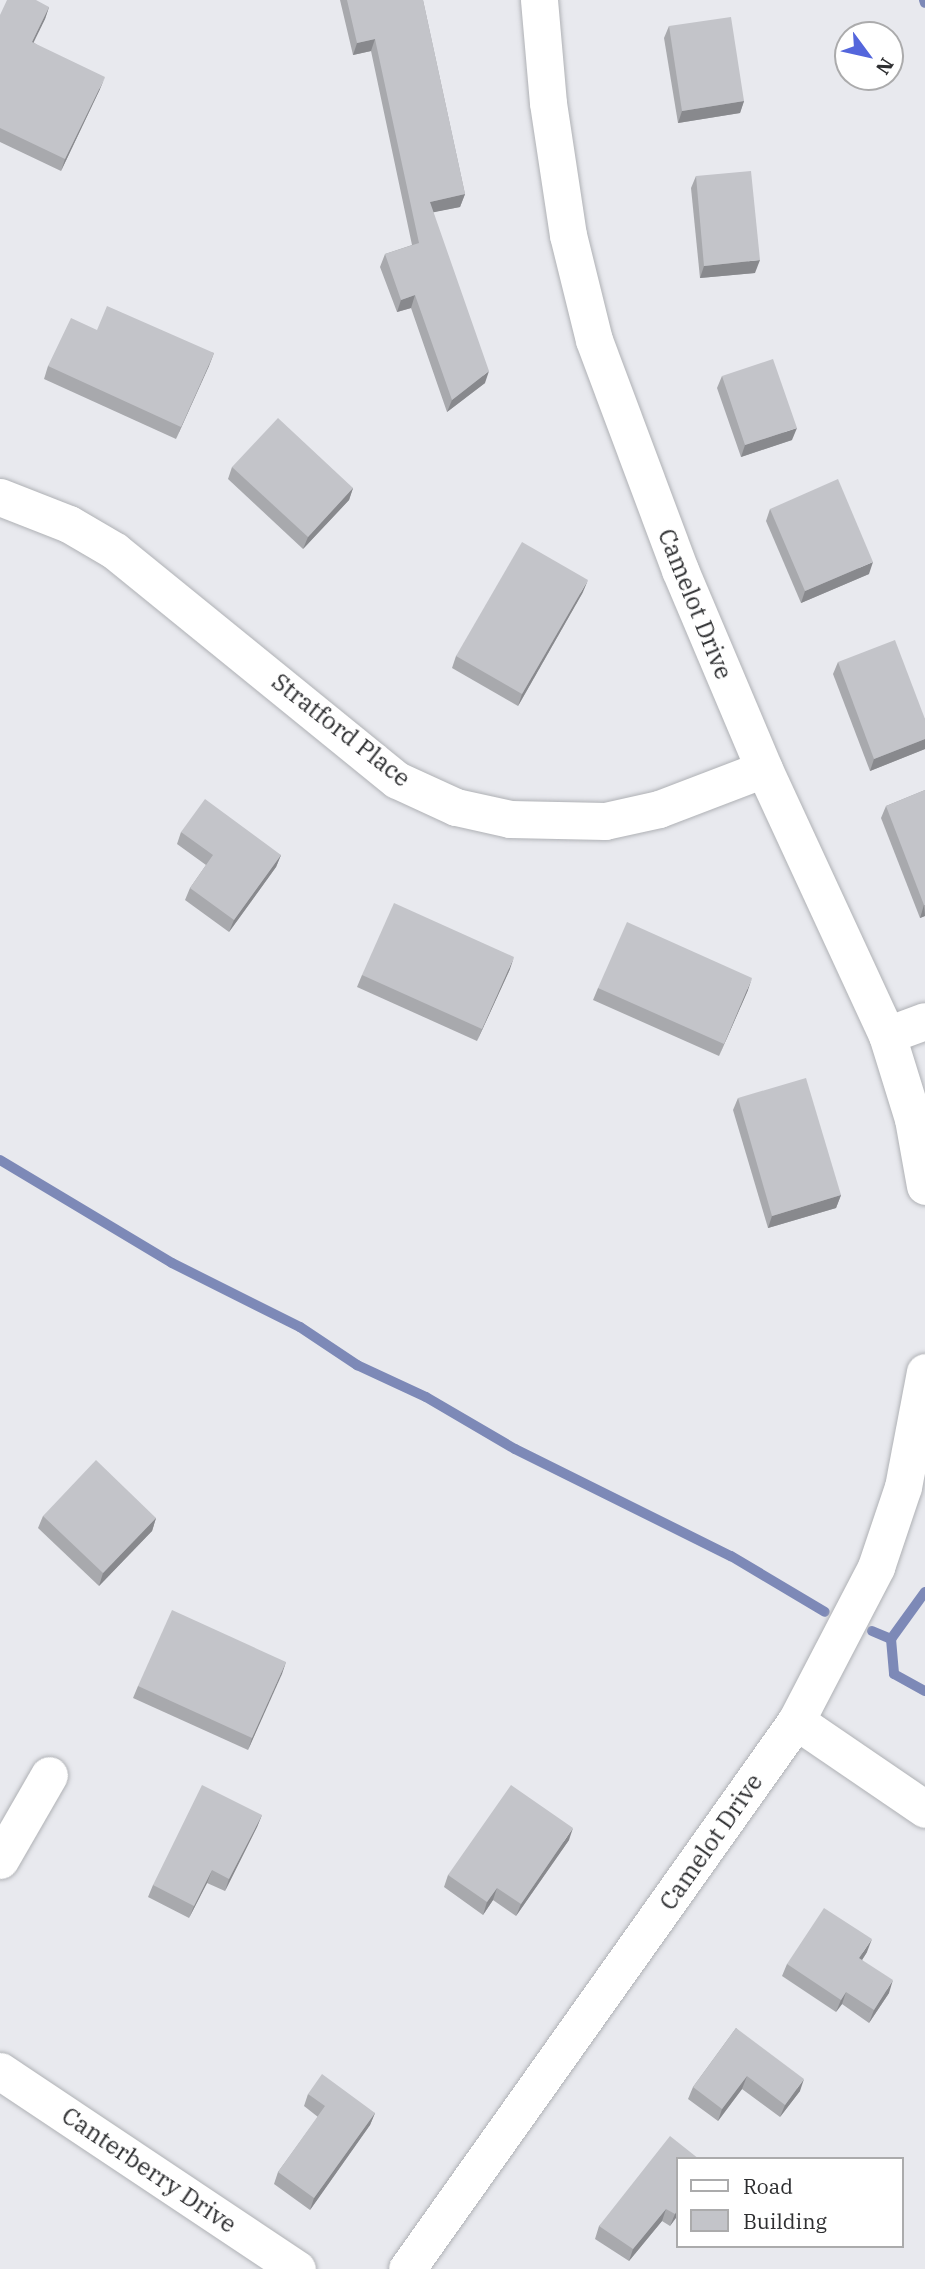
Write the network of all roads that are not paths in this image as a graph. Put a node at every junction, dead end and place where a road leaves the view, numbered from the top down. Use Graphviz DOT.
graph roads {
  1 [pos="539,0"];
  2 [pos="0,497"];
  3 [pos="764,769"];
  4 [pos="925,1021"];
  5 [pos="887,1035"];
  6 [pos="925,1186"];
  7 [pos="925,1372"];
  8 [pos="796,1721"];
  9 [pos="49,1775"];
  10 [pos="925,1809"];
  11 [pos="0,1860"];
  12 [pos="0,2071"];
  13 [pos="297,2269"];
  14 [pos="407,2269"];
  1 -- 3 [label="street, Camelot Drive"];
  2 -- 3 [label="street, Stratford Place"];
  3 -- 5 [label="street, Camelot Drive"];
  4 -- 5 [label="street"];
  5 -- 6 [label="street, Camelot Drive"];
  7 -- 8 [label="street, Camelot Drive"];
  8 -- 10 [label="street"];
  8 -- 14 [label="street, Camelot Drive"];
  9 -- 11 [label="street"];
  12 -- 13 [label="street, Canterberry Drive"];
}
